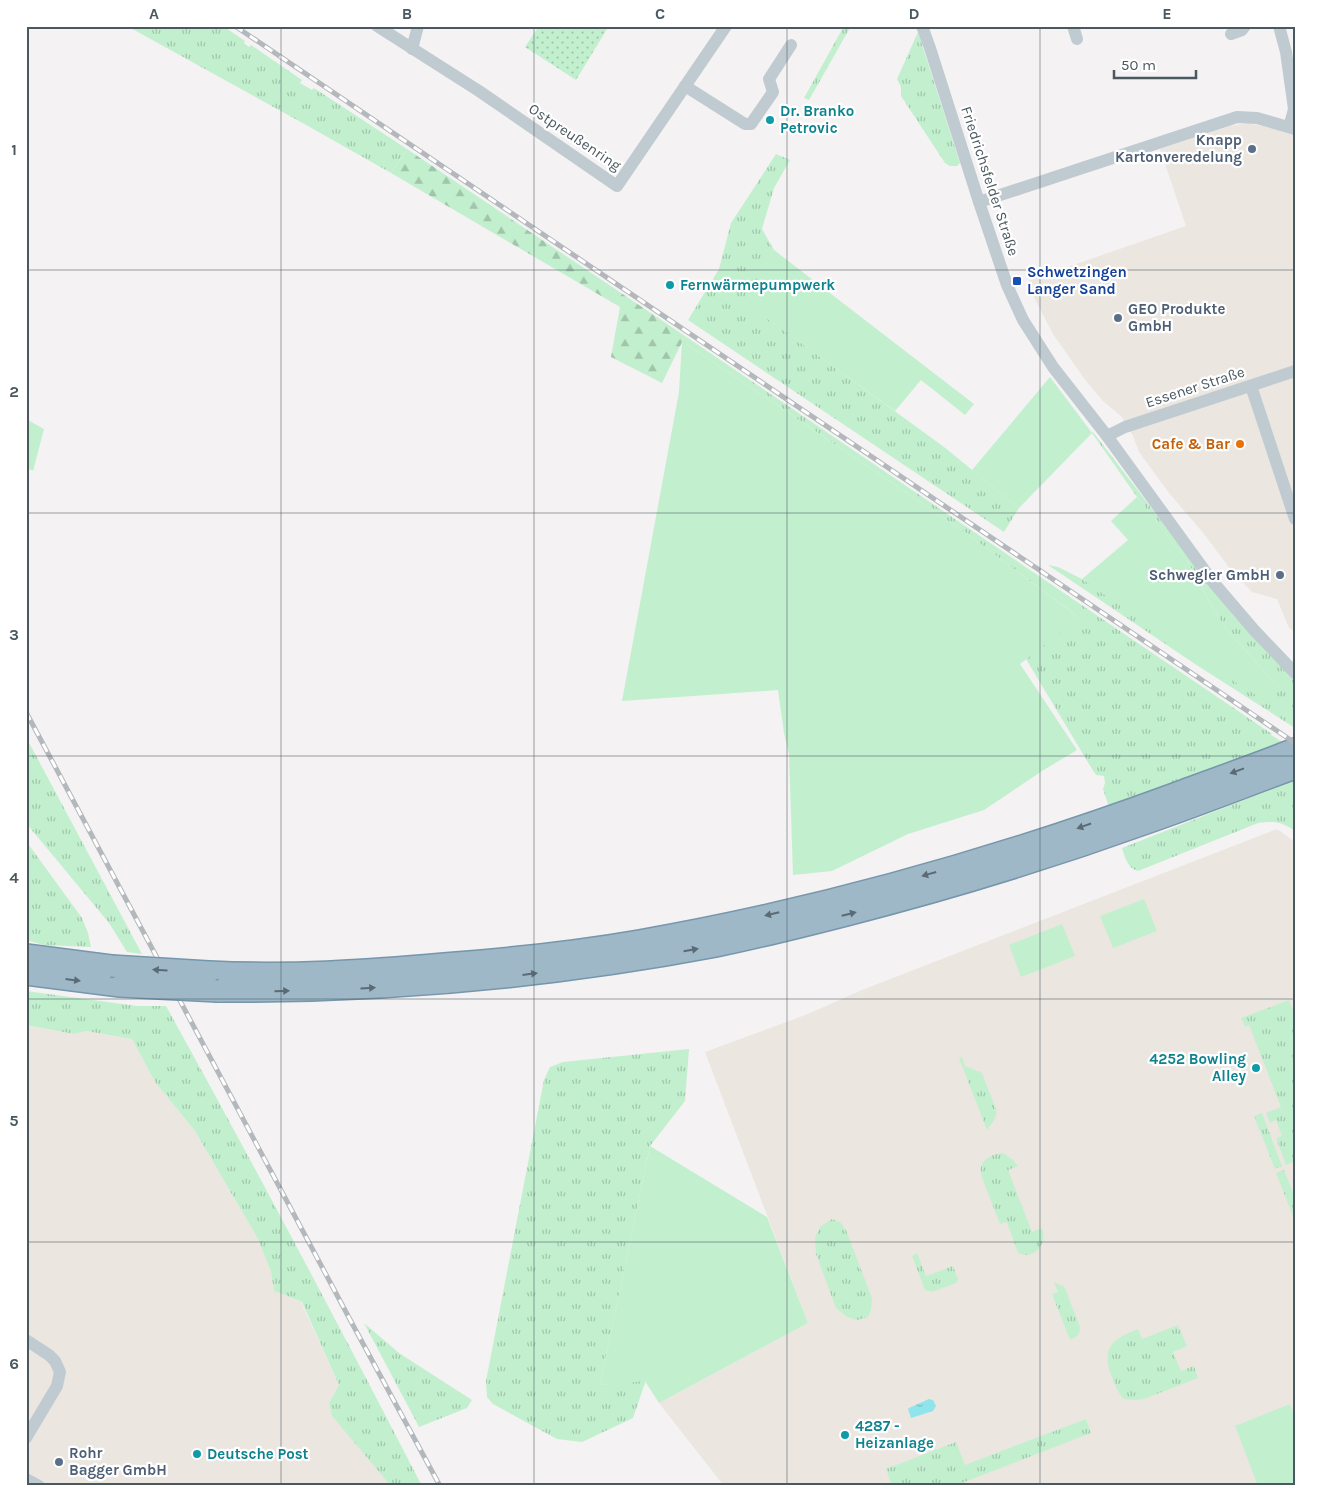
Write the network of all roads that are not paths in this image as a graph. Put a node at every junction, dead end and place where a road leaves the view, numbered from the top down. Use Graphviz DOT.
graph roads {
  1 [pos="377,26"];
  2 [pos="418,26"];
  3 [pos="726,26"];
  4 [pos="922,26"];
  5 [pos="1072,26"];
  6 [pos="1245,26"];
  7 [pos="1279,26"];
  8 [pos="1231,34"];
  9 [pos="1077,39"];
  10 [pos="791,44"];
  11 [pos="412,49"];
  12 [pos="685,86"];
  13 [pos="1292,128"];
  14 [pos="979,202"];
  15 [pos="1295,371"];
  16 [pos="1251,386"];
  17 [pos="1107,436"];
  18 [pos="1295,519"];
  19 [pos="1295,673"];
  20 [pos="1295,749"];
  21 [pos="1295,768"];
  22 [pos="26,955"];
  23 [pos="26,974"];
  24 [pos="214,982"];
  25 [pos="26,1340"];
  26 [pos="26,1438"];
  27 [pos="26,1479"];
  28 [pos="39,1486"];
  1 -- 11 [label="street"];
  2 -- 11 [label="street"];
  3 -- 12 [label="street, Ostpreußenring"];
  4 -- 14 [label="street, Friedrichsfelder Straße"];
  5 -- 9 [label="street"];
  6 -- 8 [label="street"];
  7 -- 13 [label="street"];
  10 -- 12 [label="street"];
  11 -- 12 [label="street, Ostpreußenring"];
  13 -- 14 [label="street"];
  14 -- 17 [label="street, Friedrichsfelder Straße"];
  15 -- 16 [label="street, Essener Straße"];
  16 -- 17 [label="street, Essener Straße"];
  16 -- 18 [label="street"];
  17 -- 19 [label="street, Friedrichsfelder Straße"];
  20 -- 24 [label="highway, one-way"];
  24 -- 21 [label="highway, one-way"];
  24 -- 22 [label="highway, one-way, bridge"];
  23 -- 24 [label="highway, one-way, bridge"];
  25 -- 26 [label="street"];
  27 -- 28 [label="street"];
}
